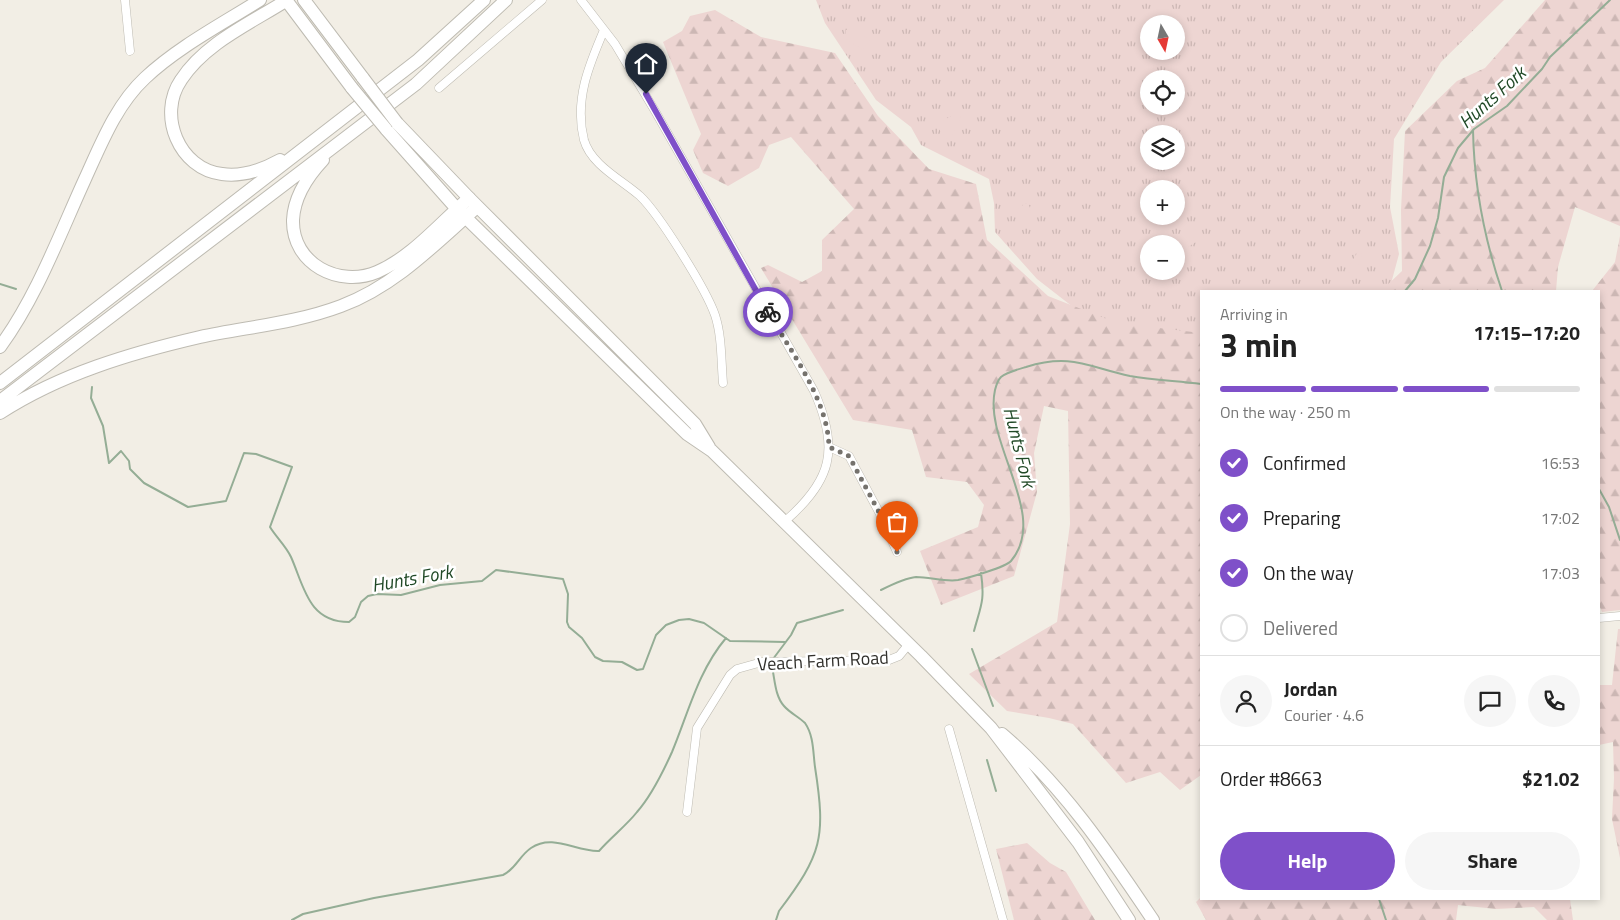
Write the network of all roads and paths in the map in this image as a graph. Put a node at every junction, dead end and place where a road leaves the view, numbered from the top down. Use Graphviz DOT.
graph roads {
  1 [pos="125,0"];
  2 [pos="260,0"];
  3 [pos="286,0"];
  4 [pos="304,0"];
  5 [pos="484,0"];
  6 [pos="506,0"];
  7 [pos="542,0"];
  8 [pos="582,0"];
  9 [pos="604,30"];
  10 [pos="130,51"];
  11 [pos="439,88"];
  12 [pos="391,126"];
  13 [pos="344,138"];
  14 [pos="315,140"];
  15 [pos="473,202"];
  16 [pos="461,213"];
  17 [pos="0,347"];
  18 [pos="723,382"];
  19 [pos="0,383"];
  20 [pos="0,401"];
  21 [pos="0,413"];
  22 [pos="829,447"];
  23 [pos="712,451"];
  24 [pos="784,522"];
  25 [pos="897,552"];
  26 [pos="1620,616"];
  27 [pos="1600,618"];
  28 [pos="909,644"];
  29 [pos="991,728"];
  30 [pos="949,729"];
  31 [pos="687,812"];
  32 [pos="1003,920"];
  33 [pos="1129,920"];
  34 [pos="1153,920"];
  1 -- 10 [label="street"];
  2 -- 17 [label="main road"];
  3 -- 12 [label="main road, bridge"];
  3 -- 14 [label="main road"];
  4 -- 12 [label="main road, bridge"];
  5 -- 14 [label="main road"];
  6 -- 13 [label="main road"];
  7 -- 11 [label="street"];
  8 -- 9 [label="street"];
  9 -- 18 [label="street"];
  9 -- 22 [label="street"];
  12 -- 15 [label="main road"];
  12 -- 16 [label="main road"];
  13 -- 16 [label="main road"];
  13 -- 20 [label="main road"];
  14 -- 19 [label="main road"];
  15 -- 16 [label="main road"];
  15 -- 23 [label="main road"];
  16 -- 21 [label="main road"];
  16 -- 23 [label="main road"];
  22 -- 24 [label="street"];
  22 -- 25 [label="street"];
  23 -- 24 [label="main road"];
  24 -- 28 [label="main road"];
  26 -- 27 [label="street"];
  28 -- 29 [label="main road"];
  28 -- 31 [label="street, Veach Farm Road"];
  29 -- 33 [label="main road"];
  29 -- 34 [label="main road"];
  30 -- 32 [label="street"];
}
